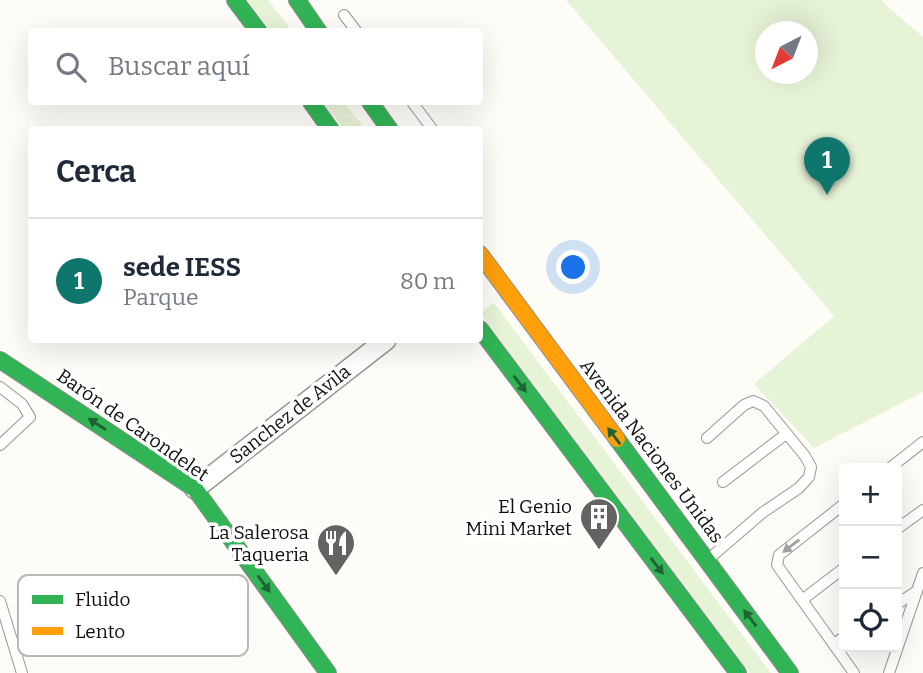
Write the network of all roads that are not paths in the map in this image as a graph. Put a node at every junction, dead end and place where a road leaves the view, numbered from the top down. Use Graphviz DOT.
graph roads {
  1 [pos="235,0"];
  2 [pos="297,0"];
  3 [pos="344,15"];
  4 [pos="256,28"];
  5 [pos="316,28"];
  6 [pos="354,28"];
  7 [pos="313,105"];
  8 [pos="372,105"];
  9 [pos="414,105"];
  10 [pos="328,126"];
  11 [pos="387,126"];
  12 [pos="430,126"];
  13 [pos="483,264"];
  14 [pos="483,333"];
  15 [pos="382,343"];
  16 [pos="0,360"];
  17 [pos="3,393"];
  18 [pos="786,434"];
  19 [pos="707,438"];
  20 [pos="923,442"];
  21 [pos="0,445"];
  22 [pos="896,463"];
  23 [pos="723,482"];
  24 [pos="195,489"];
  25 [pos="839,508"];
  26 [pos="923,510"];
  27 [pos="901,526"];
  28 [pos="707,561"];
  29 [pos="839,572"];
  30 [pos="923,573"];
  31 [pos="917,590"];
  32 [pos="802,600"];
  33 [pos="902,600"];
  34 [pos="0,601"];
  35 [pos="839,641"];
  36 [pos="834,644"];
  37 [pos="22,673"];
  38 [pos="328,673"];
  39 [pos="738,673"];
  40 [pos="790,673"];
  41 [pos="854,673"];
  42 [pos="889,673"];
  1 -- 4 [label="main road"];
  2 -- 5 [label="main road"];
  3 -- 6 [label="lane"];
  7 -- 10 [label="main road"];
  8 -- 11 [label="main road"];
  9 -- 12 [label="lane"];
  28 -- 13 [label="main road, Avenida Naciones Unidas, one-way"];
  14 -- 39 [label="main road, one-way"];
  15 -- 24 [label="street, Sanchez de Avila"];
  24 -- 16 [label="main road, Barón de Carondelet, one-way"];
  17 -- 21 [label="lane"];
  18 -- 19 [label="lane"];
  18 -- 23 [label="lane"];
  18 -- 28 [label="lane"];
  20 -- 22 [label="lane"];
  24 -- 38 [label="main road, Barón de Carondelet, one-way"];
  25 -- 32 [label="lane, one-way"];
  26 -- 27 [label="lane"];
  40 -- 28 [label="main road, Avenida Naciones Unidas, one-way"];
  29 -- 32 [label="lane"];
  30 -- 31 [label="lane"];
  31 -- 33 [label="lane"];
  31 -- 42 [label="lane"];
  32 -- 36 [label="lane"];
  34 -- 37 [label="lane"];
  35 -- 36 [label="lane"];
  36 -- 41 [label="lane"];
}
